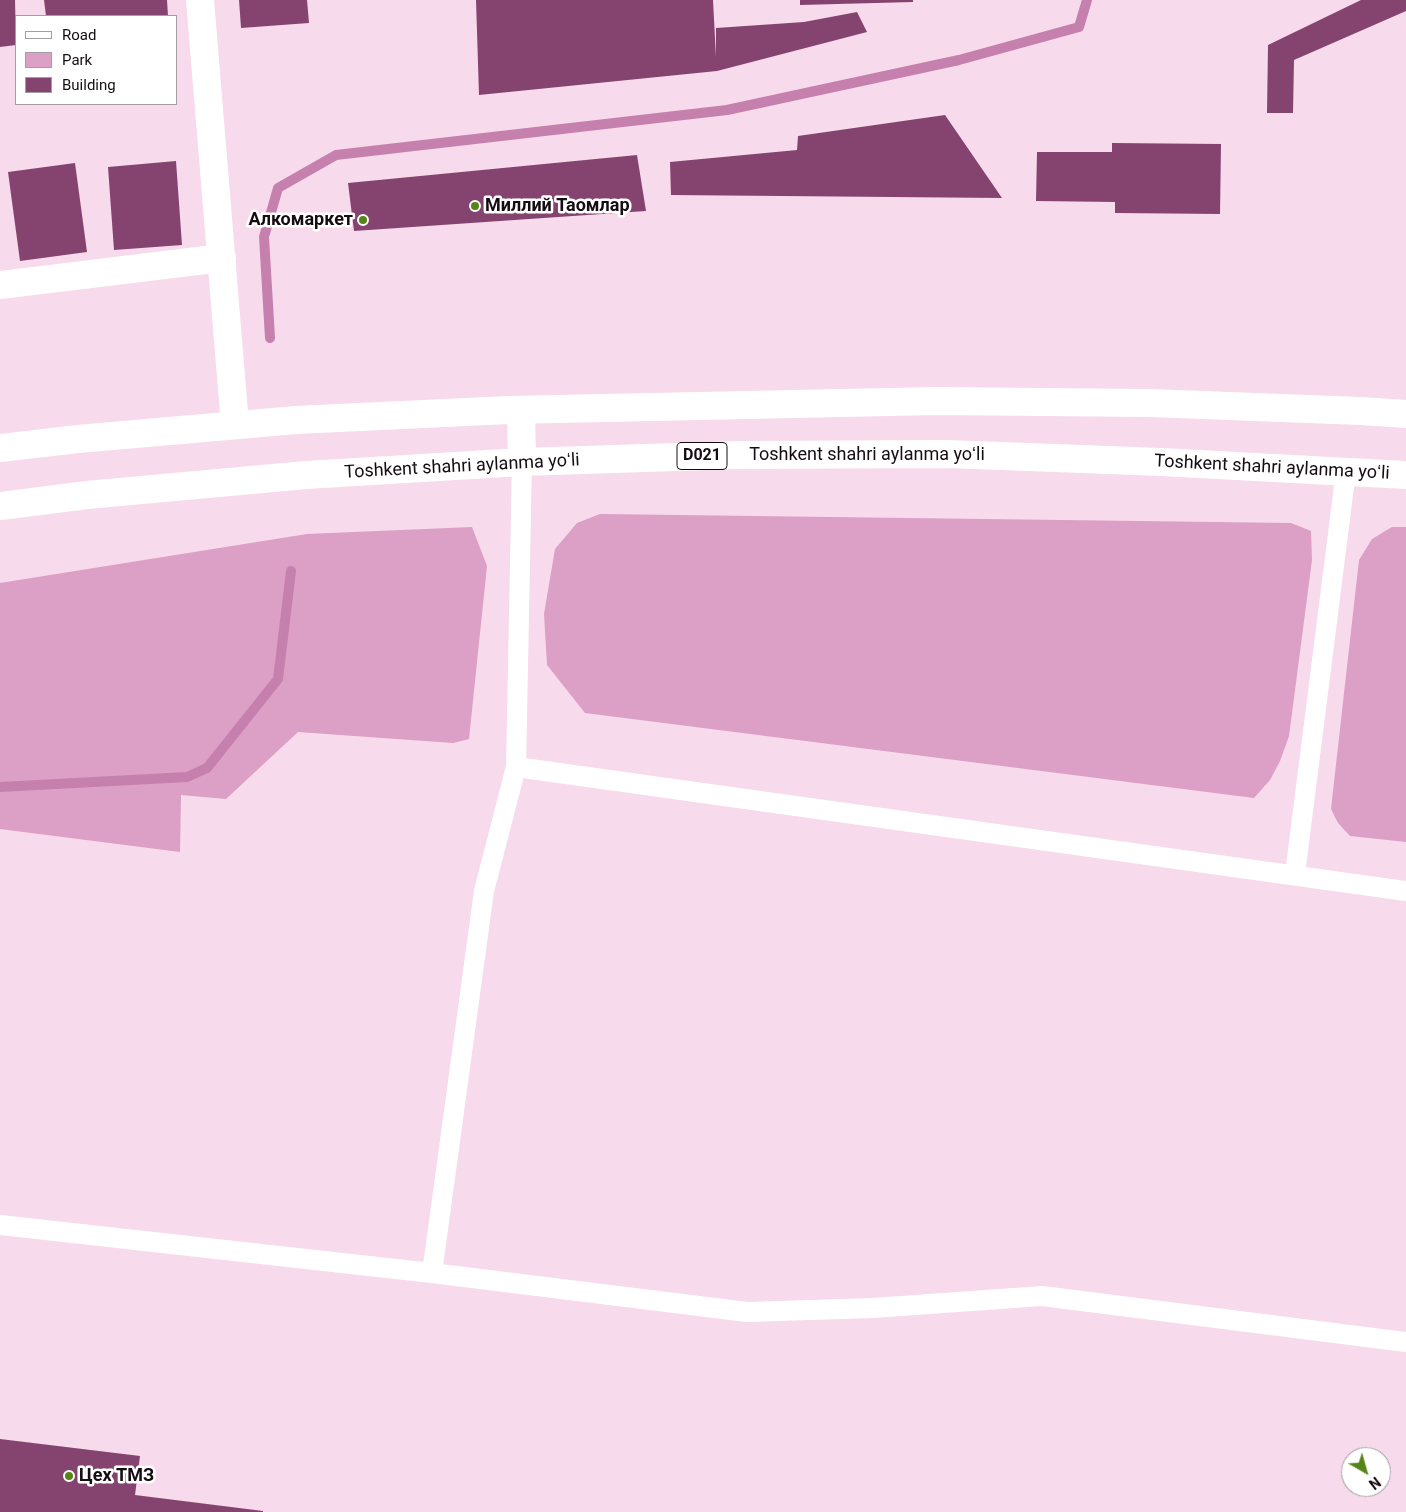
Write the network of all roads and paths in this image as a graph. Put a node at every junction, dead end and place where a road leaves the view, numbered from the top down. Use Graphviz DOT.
graph roads {
  1 [pos="200,0"];
  2 [pos="222,258"];
  3 [pos="0,285"];
  4 [pos="521,410"];
  5 [pos="1406,414"];
  6 [pos="235,425"];
  7 [pos="0,448"];
  8 [pos="522,462"];
  9 [pos="1346,471"];
  10 [pos="1406,475"];
  11 [pos="0,506"];
  12 [pos="516,767"];
  13 [pos="1295,874"];
  14 [pos="1406,891"];
  15 [pos="0,1225"];
  16 [pos="432,1273"];
  17 [pos="1406,1342"];
  1 -- 2 [label="main road"];
  2 -- 3 [label="main road"];
  2 -- 6 [label="main road"];
  4 -- 5 [label="main road"];
  4 -- 6 [label="main road"];
  4 -- 8 [label="main road"];
  6 -- 7 [label="main road"];
  8 -- 9 [label="main road, Toshkent shahri aylanma yoʻli / D021"];
  8 -- 11 [label="main road, Toshkent shahri aylanma yoʻli / D021"];
  8 -- 12 [label="lane"];
  9 -- 10 [label="main road, Toshkent shahri aylanma yoʻli / D021"];
  9 -- 13 [label="lane"];
  12 -- 13 [label="lane"];
  12 -- 16 [label="lane"];
  13 -- 14 [label="lane"];
  15 -- 16 [label="lane"];
  16 -- 17 [label="lane"];
}
